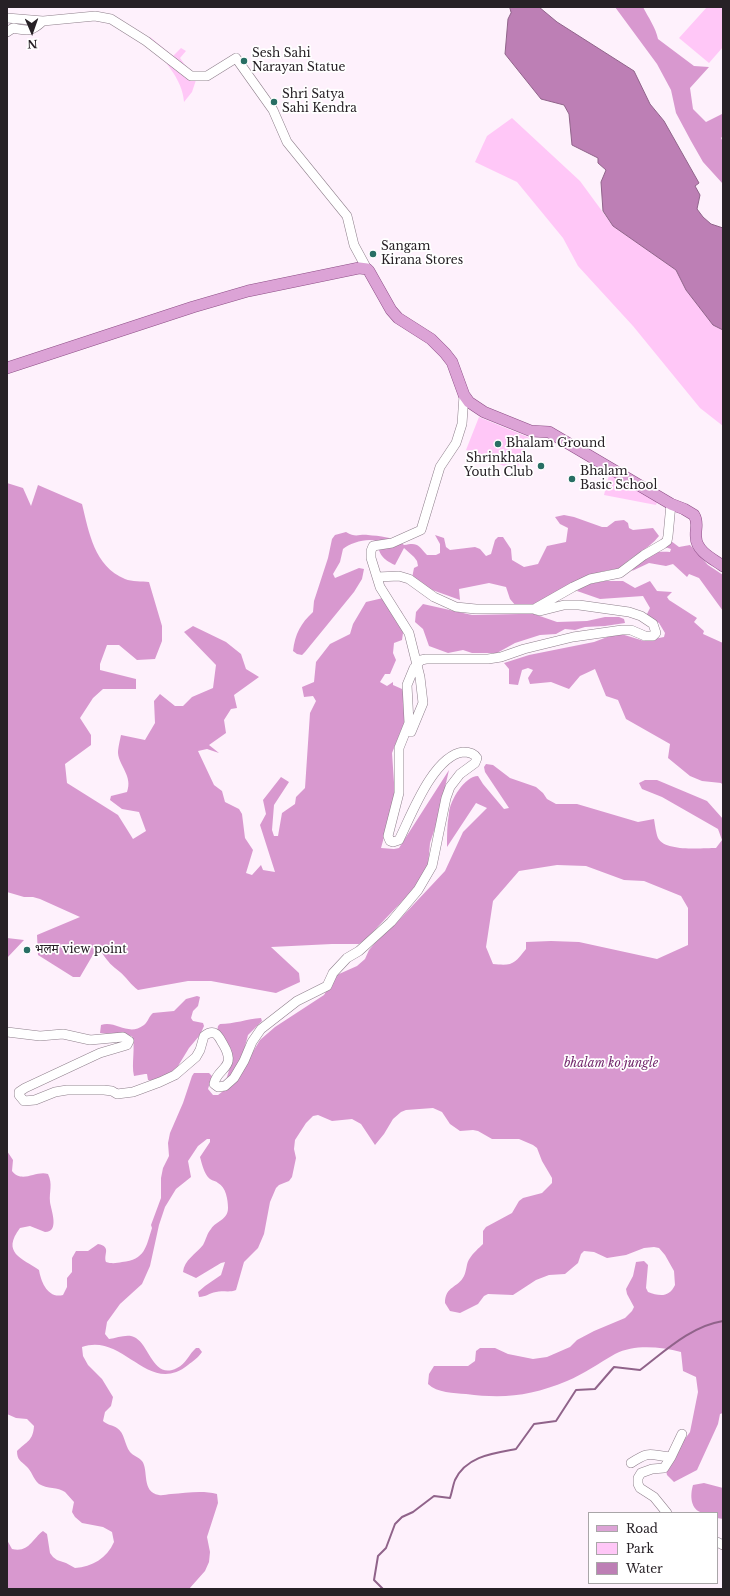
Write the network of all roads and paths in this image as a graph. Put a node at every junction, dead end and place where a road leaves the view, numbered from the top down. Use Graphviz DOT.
graph roads {
  1 [pos="7,18"];
  2 [pos="43,21"];
  3 [pos="7,32"];
  4 [pos="367,269"];
  5 [pos="7,368"];
  6 [pos="464,395"];
  7 [pos="671,504"];
  8 [pos="723,566"];
  9 [pos="378,577"];
  10 [pos="536,609"];
  11 [pos="417,664"];
  12 [pos="399,748"];
  13 [pos="7,1032"];
  14 [pos="682,1434"];
  15 [pos="672,1457"];
  16 [pos="631,1463"];
  17 [pos="666,1512"];
  1 -- 2 [label="street"];
  2 -- 3 [label="street"];
  2 -- 4 [label="street"];
  4 -- 5 [label="main road"];
  4 -- 6 [label="main road"];
  6 -- 7 [label="main road"];
  6 -- 9 [label="street"];
  7 -- 8 [label="main road"];
  7 -- 10 [label="street"];
  9 -- 10 [label="street"];
  9 -- 11 [label="street"];
  10 -- 11 [label="street"];
  11 -- 12 [label="street"];
  11 -- 12 [label="street"];
  12 -- 13 [label="street"];
  14 -- 15 [label="street"];
  15 -- 16 [label="street"];
  15 -- 17 [label="street"];
}
